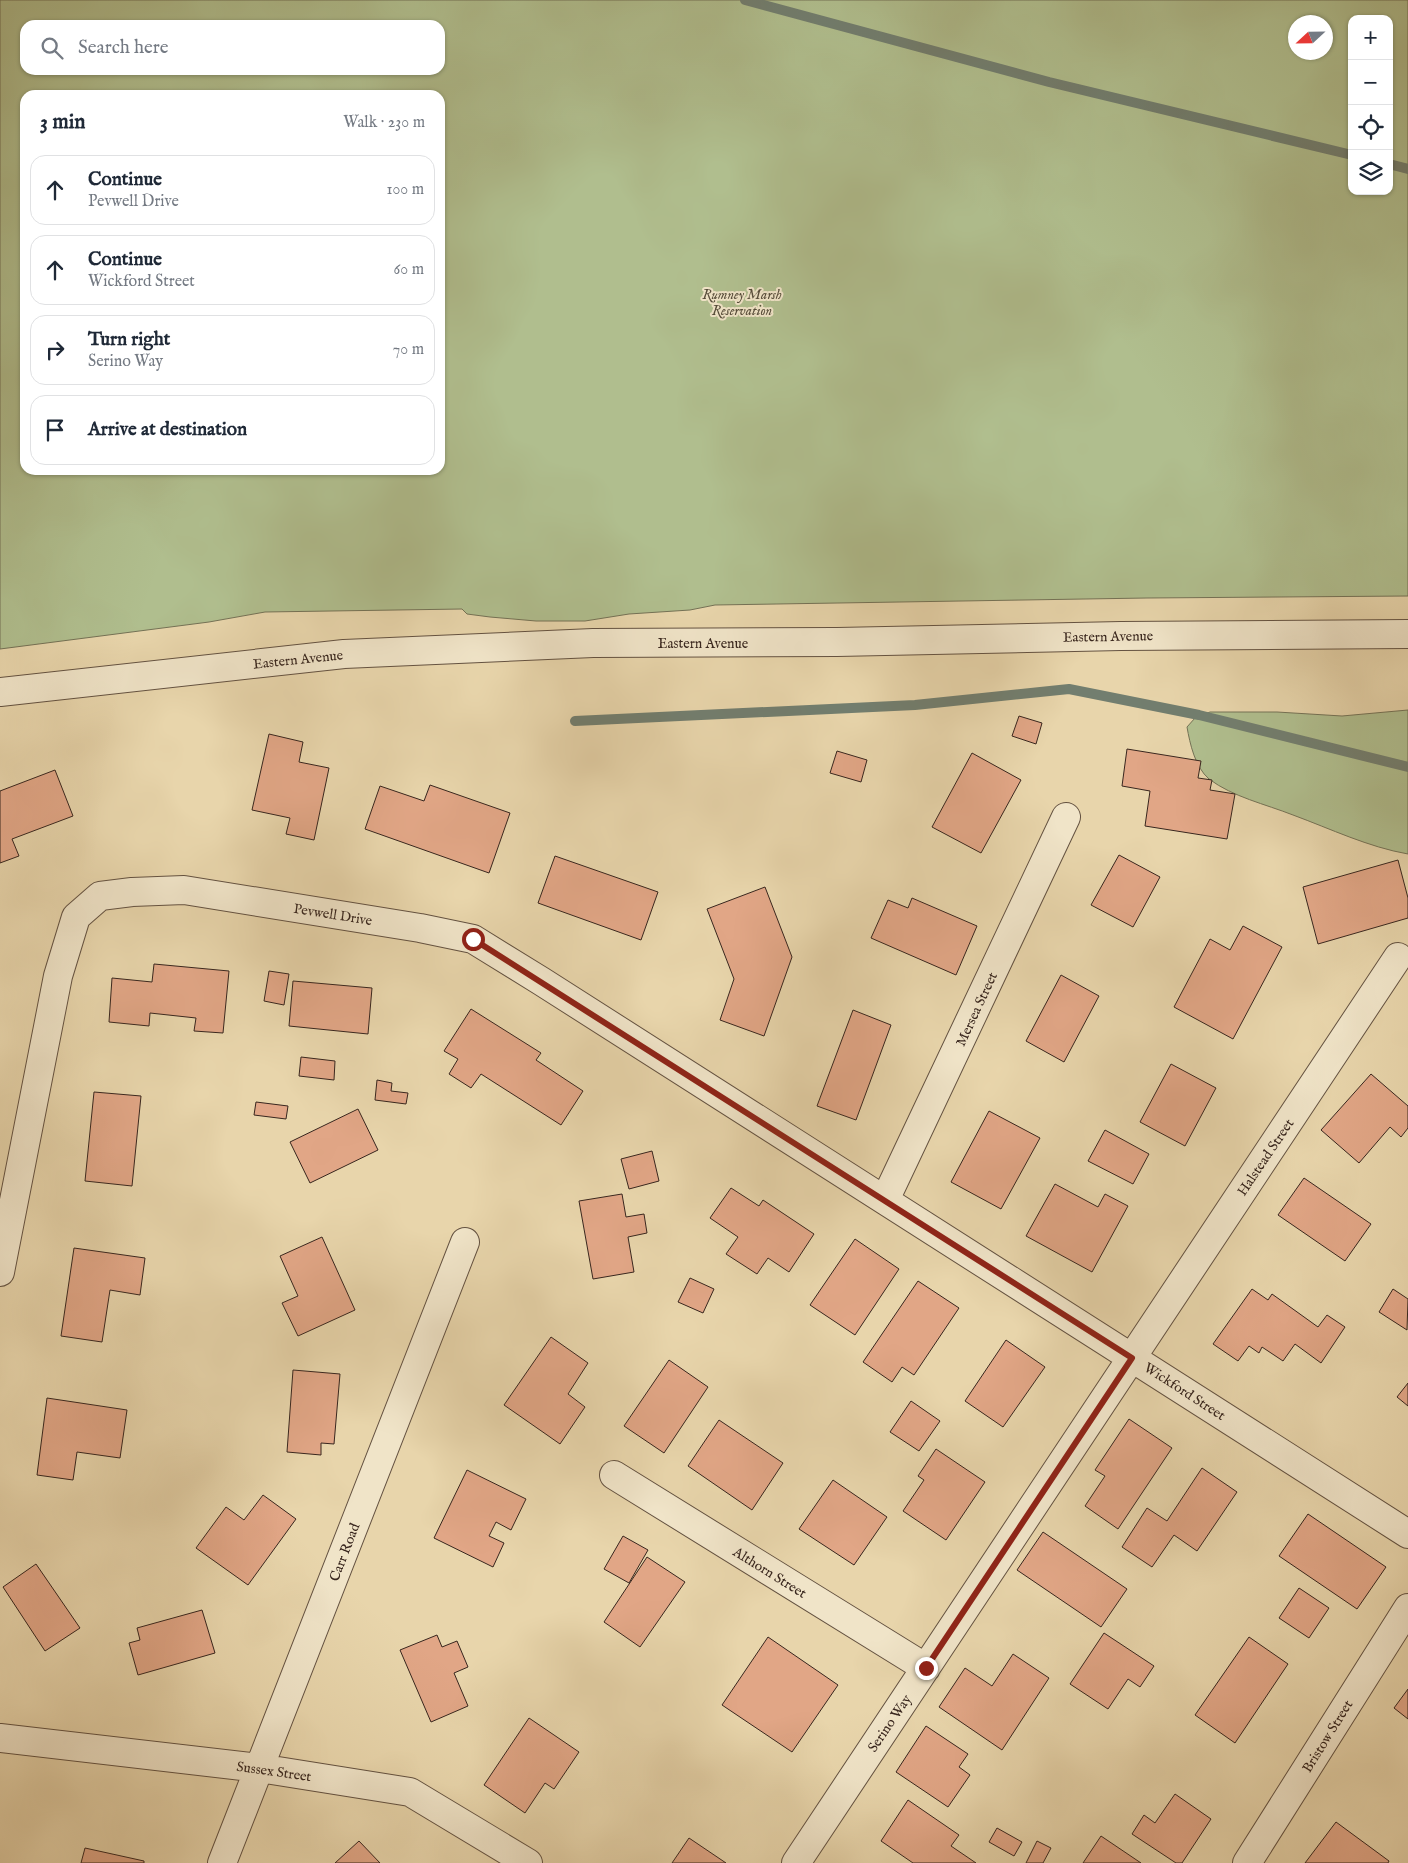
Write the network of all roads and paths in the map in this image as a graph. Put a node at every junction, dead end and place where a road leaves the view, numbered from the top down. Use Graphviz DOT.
graph roads {
  1 [pos="1408,634"];
  2 [pos="0,692"];
  3 [pos="1066,817"];
  4 [pos="1398,957"];
  5 [pos="886,1200"];
  6 [pos="465,1242"];
  7 [pos="0,1272"];
  8 [pos="1132,1358"];
  9 [pos="614,1475"];
  10 [pos="1408,1534"];
  11 [pos="1408,1608"];
  12 [pos="926,1668"];
  13 [pos="0,1738"];
  14 [pos="259,1768"];
  15 [pos="222,1863"];
  16 [pos="528,1863"];
  17 [pos="796,1863"];
  18 [pos="1247,1863"];
  1 -- 2 [label="street, Eastern Avenue"];
  3 -- 5 [label="street, Mersea Street"];
  4 -- 8 [label="street, Halstead Street"];
  5 -- 7 [label="street, Pevwell Drive"];
  5 -- 8 [label="street, Wickford Street"];
  6 -- 14 [label="street, Carr Road"];
  8 -- 10 [label="street, Wickford Street"];
  8 -- 12 [label="street, Serino Way"];
  9 -- 12 [label="street, Althorn Street"];
  11 -- 18 [label="street, Bristow Street"];
  12 -- 17 [label="street, Serino Way"];
  13 -- 14 [label="street, Sussex Street"];
  14 -- 15 [label="street, Carr Road"];
  14 -- 16 [label="street, Sussex Street"];
}
